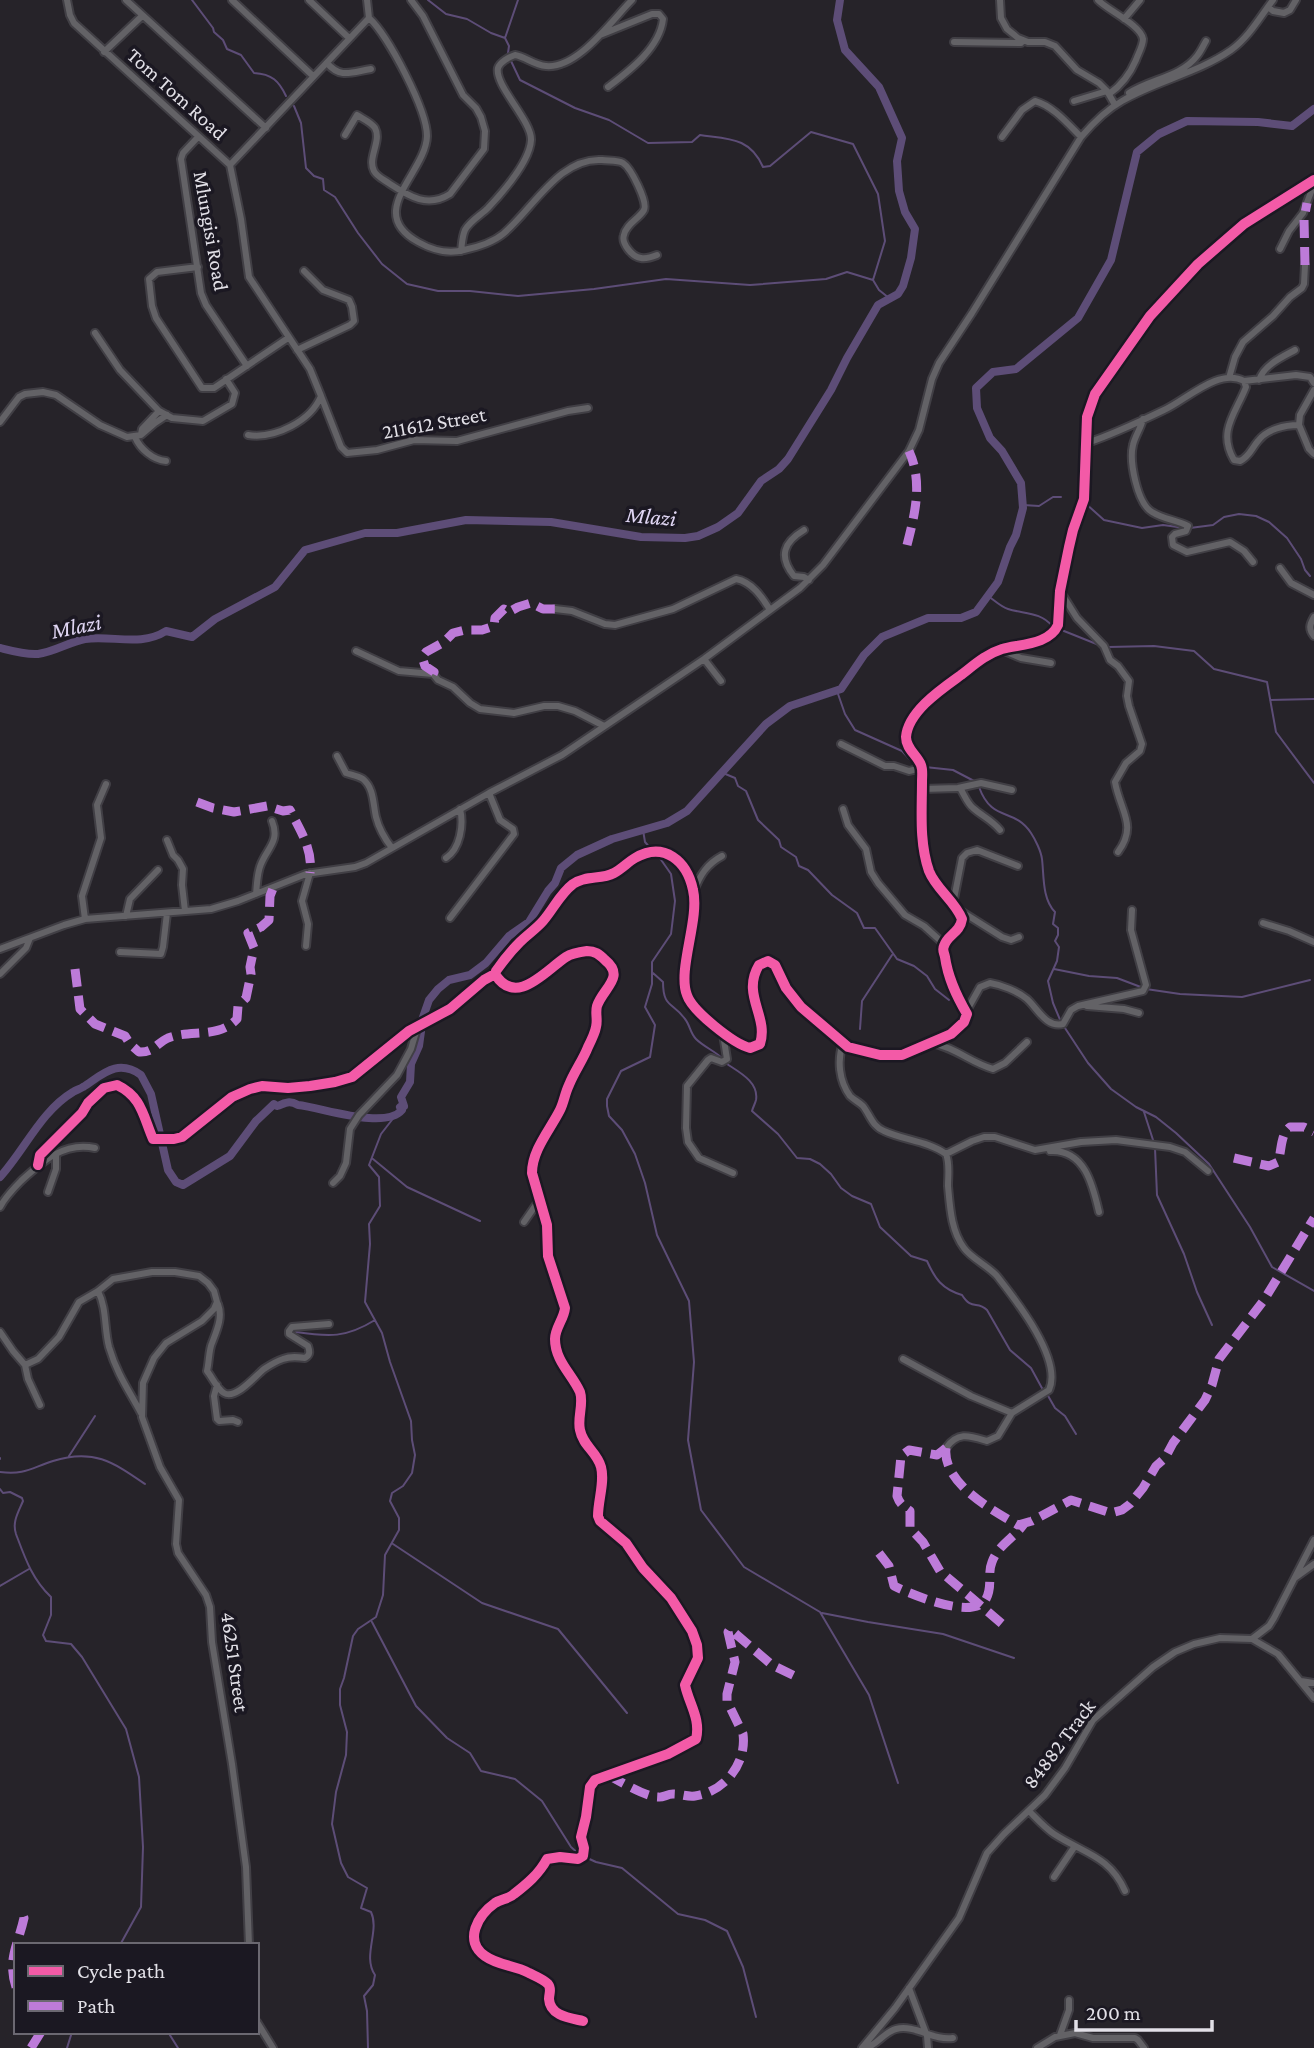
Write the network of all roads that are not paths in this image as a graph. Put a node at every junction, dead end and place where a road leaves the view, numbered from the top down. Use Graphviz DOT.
graph roads {
  1 [pos="67,0"];
  2 [pos="126,0"];
  3 [pos="232,0"];
  4 [pos="309,0"];
  5 [pos="367,0"];
  6 [pos="411,0"];
  7 [pos="632,0"];
  8 [pos="1000,0"];
  9 [pos="1098,0"];
  10 [pos="1140,0"];
  11 [pos="1273,0"];
  12 [pos="1296,0"];
  13 [pos="1268,7"];
  14 [pos="142,16"];
  15 [pos="369,18"];
  16 [pos="1124,19"];
  17 [pos="598,36"];
  18 [pos="349,38"];
  19 [pos="1023,40"];
  20 [pos="1206,41"];
  21 [pos="954,42"];
  22 [pos="104,51"];
  23 [pos="327,63"];
  24 [pos="371,69"];
  25 [pos="313,76"];
  26 [pos="608,88"];
  27 [pos="1113,98"];
  28 [pos="1074,101"];
  29 [pos="266,128"];
  30 [pos="345,135"];
  31 [pos="198,137"];
  32 [pos="1002,137"];
  33 [pos="1081,137"];
  34 [pos="230,165"];
  35 [pos="1314,182"];
  36 [pos="401,191"];
  37 [pos="1280,249"];
  38 [pos="461,251"];
  39 [pos="657,255"];
  40 [pos="1305,265"];
  41 [pos="198,267"];
  42 [pos="304,271"];
  43 [pos="95,332"];
  44 [pos="288,338"];
  45 [pos="297,350"];
  46 [pos="1295,350"];
  47 [pos="247,366"];
  48 [pos="1229,378"];
  49 [pos="1313,378"];
  50 [pos="226,379"];
  51 [pos="1259,380"];
  52 [pos="1244,381"];
  53 [pos="1314,390"];
  54 [pos="321,396"];
  55 [pos="588,408"];
  56 [pos="159,411"];
  57 [pos="167,415"];
  58 [pos="1143,419"];
  59 [pos="0,422"];
  60 [pos="1299,425"];
  61 [pos="248,435"];
  62 [pos="138,436"];
  63 [pos="1087,443"];
  64 [pos="1314,454"];
  65 [pos="166,461"];
  66 [pos="804,530"];
  67 [pos="1252,562"];
  68 [pos="1280,568"];
  69 [pos="809,580"];
  70 [pos="1060,591"];
  71 [pos="1314,595"];
  72 [pos="555,609"];
  73 [pos="770,610"];
  74 [pos="1314,617"];
  75 [pos="1314,636"];
  76 [pos="1000,650"];
  77 [pos="356,651"];
  78 [pos="704,659"];
  79 [pos="1051,663"];
  80 [pos="721,681"];
  81 [pos="604,726"];
  82 [pos="841,744"];
  83 [pos="337,756"];
  84 [pos="922,768"];
  85 [pos="106,784"];
  86 [pos="958,788"];
  87 [pos="922,789"];
  88 [pos="1012,790"];
  89 [pos="489,793"];
  90 [pos="460,809"];
  91 [pos="843,809"];
  92 [pos="272,821"];
  93 [pos="1000,830"];
  94 [pos="167,840"];
  95 [pos="392,848"];
  96 [pos="1118,852"];
  97 [pos="722,856"];
  98 [pos="446,859"];
  99 [pos="1018,866"];
  100 [pos="158,870"];
  101 [pos="310,873"];
  102 [pos="694,891"];
  103 [pos="256,894"];
  104 [pos="955,906"];
  105 [pos="1132,910"];
  106 [pos="185,911"];
  107 [pos="167,913"];
  108 [pos="126,916"];
  109 [pos="450,918"];
  110 [pos="85,919"];
  111 [pos="1263,923"];
  112 [pos="1019,937"];
  113 [pos="30,938"];
  114 [pos="1314,942"];
  115 [pos="944,944"];
  116 [pos="306,946"];
  117 [pos="0,949"];
  118 [pos="120,952"];
  119 [pos="0,974"];
  120 [pos="495,975"];
  121 [pos="1078,1006"];
  122 [pos="966,1012"];
  123 [pos="1139,1013"];
  124 [pos="418,1026"];
  125 [pos="723,1034"];
  126 [pos="1027,1042"];
  127 [pos="843,1043"];
  128 [pos="930,1043"];
  129 [pos="95,1149"];
  130 [pos="1035,1150"];
  131 [pos="57,1154"];
  132 [pos="946,1154"];
  133 [pos="38,1165"];
  134 [pos="1208,1171"];
  135 [pos="733,1173"];
  136 [pos="332,1183"];
  137 [pos="48,1192"];
  138 [pos="540,1199"];
  139 [pos="0,1207"];
  140 [pos="1099,1212"];
  141 [pos="524,1222"];
  142 [pos="98,1291"];
  143 [pos="217,1302"];
  144 [pos="329,1324"];
  145 [pos="0,1332"];
  146 [pos="903,1359"];
  147 [pos="24,1365"];
  148 [pos="217,1385"];
  149 [pos="40,1405"];
  150 [pos="1012,1413"];
  151 [pos="142,1415"];
  152 [pos="238,1422"];
  153 [pos="946,1448"];
  154 [pos="1314,1540"];
  155 [pos="1314,1564"];
  156 [pos="1295,1578"];
  157 [pos="1252,1639"];
  158 [pos="1301,1682"];
  159 [pos="1314,1683"];
  160 [pos="1314,1698"];
  161 [pos="1029,1811"];
  162 [pos="1075,1846"];
  163 [pos="1054,1877"];
  164 [pos="1125,1891"];
  165 [pos="249,1943"];
  166 [pos="909,1988"];
  167 [pos="1069,2000"];
  168 [pos="583,2021"];
  169 [pos="259,2025"];
  170 [pos="1060,2035"];
  171 [pos="927,2036"];
  172 [pos="953,2038"];
  173 [pos="273,2048"];
  174 [pos="865,2048"];
  175 [pos="928,2048"];
  176 [pos="1037,2048"];
  177 [pos="1144,2048"];
  1 -- 22 [label="street, Tom Tom Road"];
  2 -- 14 [label="street"];
  3 -- 25 [label="street"];
  4 -- 18 [label="street"];
  5 -- 15 [label="street"];
  6 -- 36 [label="street"];
  7 -- 17 [label="street"];
  8 -- 19 [label="street"];
  9 -- 16 [label="street"];
  10 -- 16 [label="street"];
  11 -- 13 [label="street"];
  12 -- 13 [label="street"];
  13 -- 27 [label="street"];
  14 -- 22 [label="street"];
  14 -- 29 [label="street"];
  15 -- 18 [label="street, Tom Tom Road"];
  15 -- 36 [label="street"];
  16 -- 27 [label="street"];
  17 -- 26 [label="street"];
  17 -- 38 [label="street"];
  18 -- 23 [label="street, Tom Tom Road"];
  19 -- 21 [label="street"];
  19 -- 27 [label="street"];
  20 -- 27 [label="street"];
  22 -- 31 [label="street, Tom Tom Road"];
  23 -- 24 [label="street"];
  23 -- 25 [label="street, Tom Tom Road"];
  25 -- 29 [label="street, Tom Tom Road"];
  27 -- 28 [label="street"];
  27 -- 33 [label="street"];
  29 -- 34 [label="street, Tom Tom Road"];
  30 -- 36 [label="street"];
  31 -- 34 [label="street, Tom Tom Road"];
  31 -- 41 [label="street, Mlungisi Road"];
  32 -- 33 [label="street"];
  33 -- 69 [label="street"];
  34 -- 44 [label="street"];
  35 -- 37 [label="street"];
  35 -- 63 [label="street"];
  36 -- 38 [label="street"];
  38 -- 39 [label="street"];
  40 -- 48 [label="street"];
  41 -- 47 [label="street, Mlungisi Road"];
  41 -- 50 [label="street"];
  42 -- 45 [label="street"];
  43 -- 56 [label="street"];
  44 -- 45 [label="street"];
  44 -- 47 [label="street"];
  45 -- 54 [label="street"];
  46 -- 51 [label="street"];
  47 -- 50 [label="street"];
  48 -- 52 [label="street"];
  48 -- 58 [label="street"];
  49 -- 51 [label="street"];
  50 -- 57 [label="street"];
  51 -- 52 [label="street"];
  52 -- 60 [label="street"];
  53 -- 60 [label="street"];
  54 -- 55 [label="street, 211612 Street"];
  54 -- 61 [label="street"];
  56 -- 57 [label="street"];
  56 -- 62 [label="street"];
  57 -- 62 [label="street"];
  58 -- 63 [label="street"];
  58 -- 67 [label="street"];
  59 -- 62 [label="street"];
  60 -- 64 [label="street"];
  62 -- 65 [label="street"];
  63 -- 70 [label="street"];
  66 -- 69 [label="street"];
  68 -- 71 [label="street"];
  69 -- 73 [label="street"];
  70 -- 76 [label="street"];
  70 -- 96 [label="street"];
  72 -- 73 [label="street"];
  73 -- 78 [label="street"];
  74 -- 75 [label="street"];
  76 -- 79 [label="street"];
  76 -- 84 [label="street"];
  77 -- 81 [label="street"];
  78 -- 80 [label="street"];
  78 -- 81 [label="street"];
  81 -- 89 [label="street"];
  82 -- 84 [label="street"];
  83 -- 95 [label="street"];
  84 -- 87 [label="street"];
  85 -- 110 [label="street"];
  86 -- 87 [label="street"];
  86 -- 88 [label="street"];
  86 -- 93 [label="street"];
  87 -- 104 [label="street"];
  89 -- 90 [label="street"];
  89 -- 109 [label="street"];
  90 -- 95 [label="street"];
  90 -- 98 [label="street"];
  91 -- 115 [label="street"];
  92 -- 103 [label="street"];
  94 -- 106 [label="street"];
  95 -- 101 [label="street"];
  97 -- 102 [label="street"];
  99 -- 104 [label="street"];
  100 -- 108 [label="street"];
  101 -- 103 [label="street"];
  101 -- 116 [label="street"];
  102 -- 120 [label="street"];
  102 -- 125 [label="street"];
  103 -- 106 [label="street"];
  104 -- 112 [label="street"];
  104 -- 115 [label="street"];
  105 -- 121 [label="street"];
  106 -- 107 [label="street"];
  107 -- 108 [label="street"];
  107 -- 118 [label="street"];
  108 -- 110 [label="street"];
  110 -- 113 [label="street"];
  111 -- 114 [label="street"];
  113 -- 117 [label="street"];
  113 -- 119 [label="street"];
  115 -- 122 [label="street"];
  120 -- 124 [label="street"];
  120 -- 138 [label="street"];
  121 -- 122 [label="street"];
  121 -- 123 [label="street"];
  122 -- 128 [label="street"];
  124 -- 133 [label="street"];
  124 -- 136 [label="street"];
  125 -- 127 [label="street"];
  125 -- 135 [label="street"];
  126 -- 128 [label="street"];
  127 -- 128 [label="street"];
  127 -- 132 [label="street"];
  129 -- 131 [label="street"];
  130 -- 132 [label="street"];
  130 -- 134 [label="street"];
  130 -- 140 [label="street"];
  131 -- 133 [label="street"];
  131 -- 137 [label="street"];
  132 -- 150 [label="street"];
  133 -- 139 [label="street"];
  138 -- 141 [label="street"];
  138 -- 168 [label="street"];
  142 -- 143 [label="street"];
  142 -- 147 [label="street"];
  142 -- 151 [label="street"];
  143 -- 148 [label="street"];
  143 -- 151 [label="street, 46251 Street"];
  144 -- 148 [label="street"];
  145 -- 147 [label="street"];
  146 -- 150 [label="street"];
  147 -- 149 [label="street"];
  148 -- 152 [label="street"];
  150 -- 153 [label="street"];
  151 -- 165 [label="street, 46251 Street"];
  154 -- 156 [label="street"];
  155 -- 156 [label="street"];
  156 -- 157 [label="street"];
  157 -- 158 [label="street"];
  157 -- 161 [label="street, 84882 Track"];
  158 -- 159 [label="street"];
  158 -- 160 [label="street"];
  161 -- 162 [label="street"];
  161 -- 166 [label="street, 84882 Track"];
  162 -- 163 [label="street"];
  162 -- 164 [label="street"];
  166 -- 171 [label="street"];
  166 -- 174 [label="street, 84882 Track"];
  167 -- 170 [label="street"];
  169 -- 173 [label="street"];
  170 -- 176 [label="street"];
  170 -- 177 [label="street"];
  171 -- 172 [label="street"];
  171 -- 174 [label="street"];
  171 -- 175 [label="street"];
}
